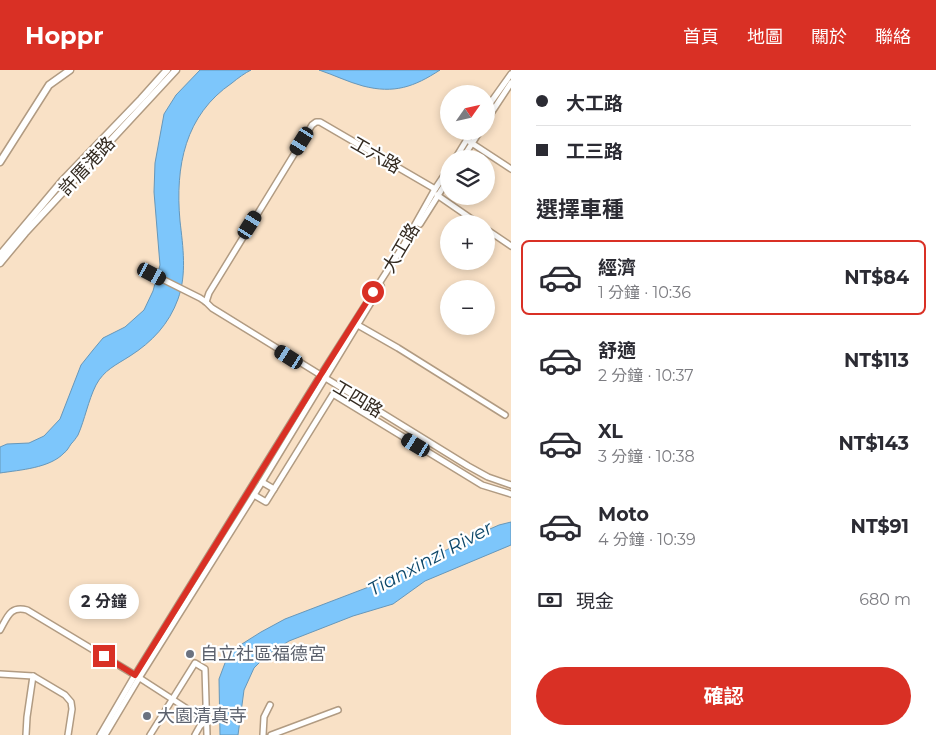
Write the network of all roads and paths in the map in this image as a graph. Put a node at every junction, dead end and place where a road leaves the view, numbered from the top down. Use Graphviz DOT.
graph roads {
  1 [pos="70,70"];
  2 [pos="167,70"];
  3 [pos="176,70"];
  4 [pos="511,74"];
  5 [pos="511,83"];
  6 [pos="495,96"];
  7 [pos="495,108"];
  8 [pos="469,142"];
  9 [pos="462,150"];
  10 [pos="466,150"];
  11 [pos="0,162"];
  12 [pos="511,169"];
  13 [pos="440,185"];
  14 [pos="440,188"];
  15 [pos="436,192"];
  16 [pos="467,215"];
  17 [pos="495,235"];
  18 [pos="12,244"];
  19 [pos="511,246"];
  20 [pos="0,255"];
  21 [pos="0,263"];
  22 [pos="150,273"];
  23 [pos="206,302"];
  24 [pos="355,324"];
  25 [pos="322,377"];
  26 [pos="505,415"];
  27 [pos="262,482"];
  28 [pos="511,485"];
  29 [pos="274,490"];
  30 [pos="511,494"];
  31 [pos="254,495"];
  32 [pos="0,630"];
  33 [pos="0,674"];
  34 [pos="33,676"];
  35 [pos="137,676"];
  36 [pos="173,699"];
  37 [pos="270,705"];
  38 [pos="338,710"];
  39 [pos="206,721"];
  40 [pos="26,735"];
  41 [pos="68,735"];
  42 [pos="100,735"];
  43 [pos="105,735"];
  44 [pos="150,735"];
  45 [pos="195,735"];
  46 [pos="207,735"];
  47 [pos="262,735"];
  48 [pos="271,735"];
  1 -- 11 [label="street"];
  2 -- 18 [label="street, 許厝港路"];
  3 -- 18 [label="street, 許厝港路"];
  4 -- 6 [label="street"];
  5 -- 7 [label="street"];
  8 -- 9 [label="street"];
  8 -- 10 [label="street"];
  8 -- 12 [label="street"];
  13 -- 15 [label="street, 大工路"];
  14 -- 15 [label="street, 大工路"];
  15 -- 16 [label="street, 工六路"];
  15 -- 23 [label="street, 工六路"];
  15 -- 24 [label="street, 大工路"];
  17 -- 19 [label="street"];
  18 -- 20 [label="street, 許厝港路"];
  18 -- 21 [label="street, 許厝港路"];
  22 -- 23 [label="street, 工四路"];
  23 -- 25 [label="street, 工四路"];
  24 -- 25 [label="street, 大工路"];
  24 -- 26 [label="street"];
  25 -- 27 [label="street, 大工路"];
  25 -- 28 [label="street, 工四路"];
  25 -- 35 [label="street, 大工路"];
  27 -- 29 [label="street"];
  27 -- 31 [label="street, 大工路"];
  29 -- 30 [label="street"];
  29 -- 31 [label="street"];
  31 -- 35 [label="street, 大工路"];
  32 -- 35 [label="street"];
  33 -- 34 [label="street"];
  34 -- 40 [label="street"];
  34 -- 41 [label="street"];
  35 -- 36 [label="street"];
  35 -- 42 [label="street, 大工路"];
  35 -- 43 [label="street, 大工路"];
  36 -- 39 [label="street"];
  36 -- 39 [label="street"];
  36 -- 44 [label="street"];
  37 -- 47 [label="street"];
  38 -- 48 [label="street"];
  39 -- 45 [label="street"];
  39 -- 46 [label="street"];
}
